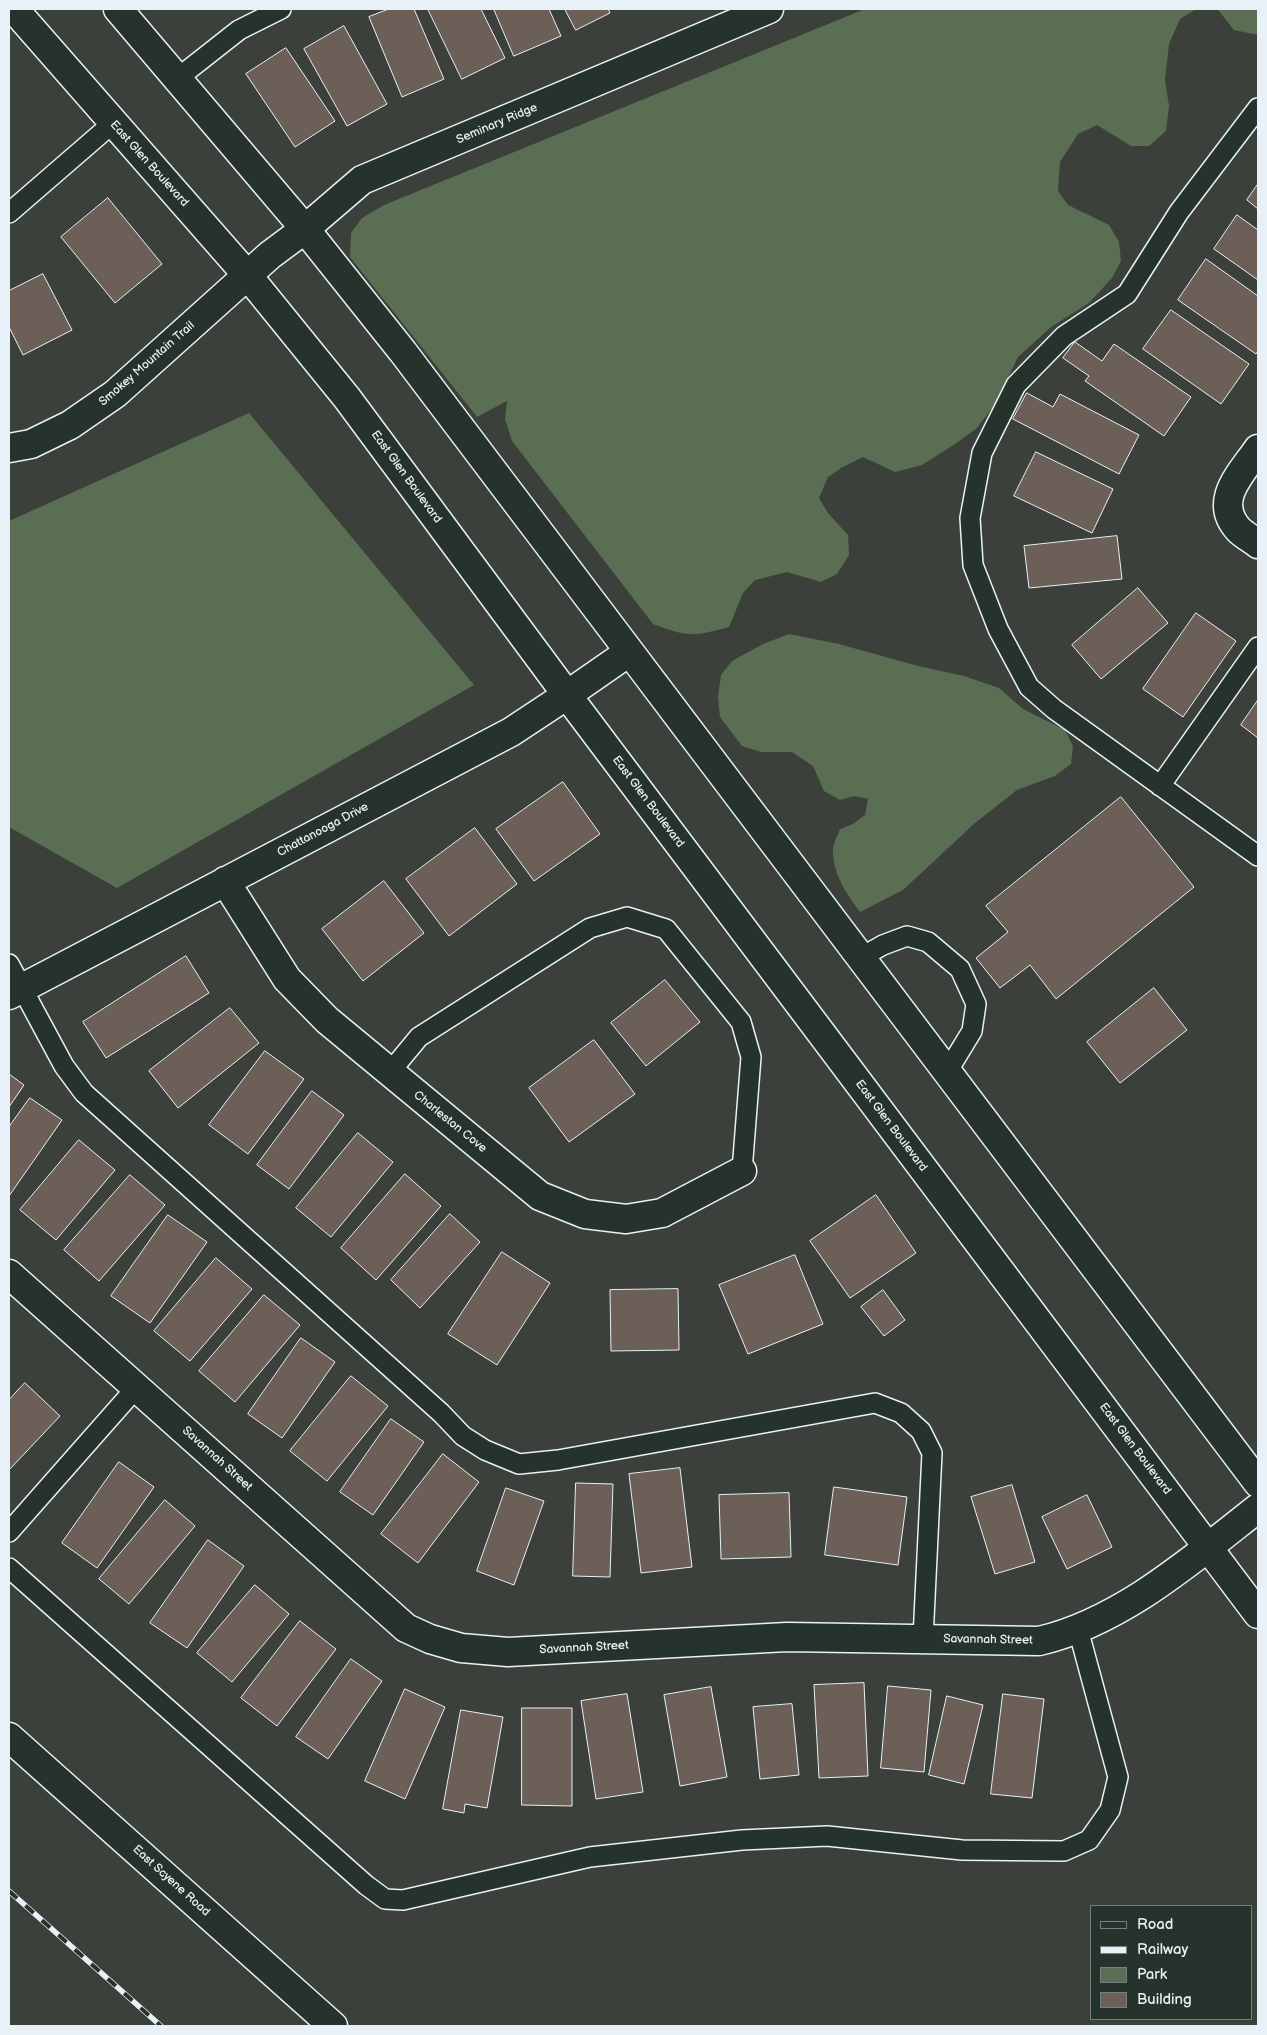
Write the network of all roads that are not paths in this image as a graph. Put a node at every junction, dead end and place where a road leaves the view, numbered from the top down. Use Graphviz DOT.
graph roads {
  1 [pos="14,9"];
  2 [pos="118,9"];
  3 [pos="281,9"];
  4 [pos="769,9"];
  5 [pos="178,78"];
  6 [pos="1258,108"];
  7 [pos="113,123"];
  8 [pos="9,213"];
  9 [pos="305,229"];
  10 [pos="248,276"];
  11 [pos="9,448"];
  12 [pos="1258,449"];
  13 [pos="1258,544"];
  14 [pos="1258,647"];
  15 [pos="629,652"];
  16 [pos="567,695"];
  17 [pos="1160,786"];
  18 [pos="1258,856"];
  19 [pos="225,881"];
  20 [pos="860,958"];
  21 [pos="9,964"];
  22 [pos="16,991"];
  23 [pos="390,1072"];
  24 [pos="947,1072"];
  25 [pos="742,1171"];
  26 [pos="9,1274"];
  27 [pos="136,1388"];
  28 [pos="1258,1483"];
  29 [pos="1258,1508"];
  30 [pos="9,1532"];
  31 [pos="1209,1547"];
  32 [pos="9,1568"];
  33 [pos="1258,1614"];
  34 [pos="1078,1629"];
  35 [pos="923,1639"];
  36 [pos="9,1737"];
  37 [pos="333,2026"];
  1 -- 7 [label="street, East Glen Boulevard"];
  2 -- 5 [label="street"];
  3 -- 5 [label="lane"];
  4 -- 9 [label="street, Seminary Ridge"];
  5 -- 9 [label="street"];
  6 -- 17 [label="lane"];
  7 -- 8 [label="lane"];
  7 -- 10 [label="street, East Glen Boulevard"];
  9 -- 10 [label="street, Seminary Ridge"];
  9 -- 15 [label="street"];
  10 -- 11 [label="street, Smokey Mountain Trail"];
  10 -- 16 [label="street, East Glen Boulevard"];
  12 -- 13 [label="street"];
  14 -- 17 [label="lane"];
  15 -- 16 [label="street, Chattanooga Drive"];
  15 -- 20 [label="street"];
  16 -- 19 [label="street, Chattanooga Drive"];
  16 -- 31 [label="street, East Glen Boulevard"];
  17 -- 18 [label="lane"];
  19 -- 22 [label="street, Chattanooga Drive"];
  19 -- 23 [label="street, Charleston Cove"];
  20 -- 24 [label="street"];
  20 -- 24 [label="lane"];
  21 -- 22 [label="lane"];
  22 -- 35 [label="lane"];
  23 -- 25 [label="street, Charleston Cove"];
  23 -- 25 [label="lane"];
  24 -- 28 [label="street"];
  26 -- 27 [label="street, Savannah Street"];
  27 -- 30 [label="lane"];
  27 -- 35 [label="street, Savannah Street"];
  29 -- 31 [label="street, Savannah Street"];
  31 -- 33 [label="street, East Glen Boulevard"];
  31 -- 34 [label="street, Savannah Street"];
  32 -- 34 [label="lane"];
  34 -- 35 [label="street, Savannah Street"];
  36 -- 37 [label="street, East Scyene Road"];
}
